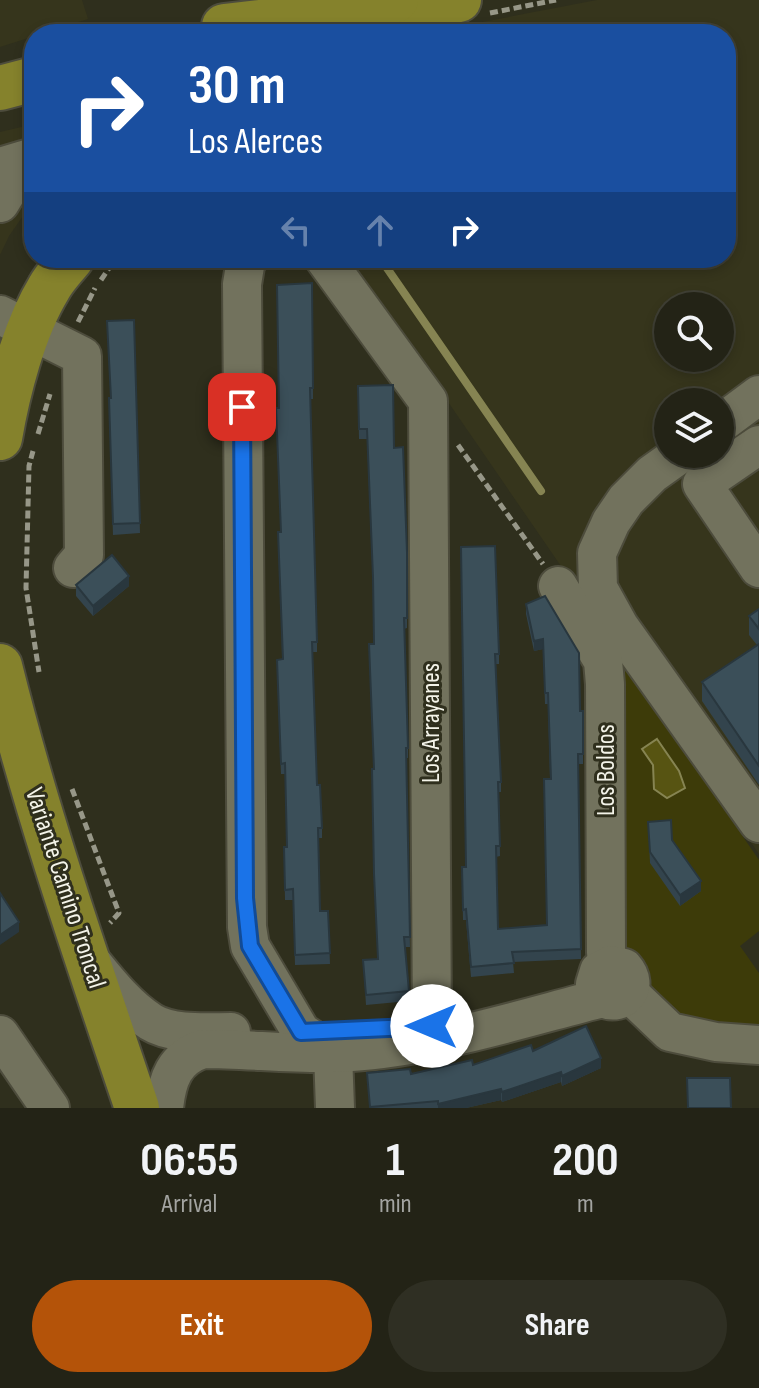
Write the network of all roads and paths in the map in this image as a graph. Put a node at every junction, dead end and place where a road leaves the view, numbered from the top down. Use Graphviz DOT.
graph roads {
  1 [pos="312,0"];
  2 [pos="396,0"];
  3 [pos="459,0"];
  4 [pos="230,24"];
  5 [pos="251,24"];
  6 [pos="364,24"];
  7 [pos="24,82"];
  8 [pos="0,88"];
  9 [pos="24,160"];
  10 [pos="24,164"];
  11 [pos="0,167"];
  12 [pos="0,203"];
  13 [pos="61,268"];
  14 [pos="109,268"];
  15 [pos="245,268"];
  16 [pos="331,268"];
  17 [pos="15,322"];
  18 [pos="73,352"];
  19 [pos="759,395"];
  20 [pos="428,401"];
  21 [pos="734,414"];
  22 [pos="0,438"];
  23 [pos="759,445"];
  24 [pos="660,468"];
  25 [pos="73,568"];
  26 [pos="759,568"];
  27 [pos="558,586"];
  28 [pos="0,666"];
  29 [pos="41,680"];
  30 [pos="70,783"];
  31 [pos="759,823"];
  32 [pos="84,952"];
  33 [pos="609,984"];
  34 [pos="301,1032"];
  35 [pos="428,1034"];
  36 [pos="0,1035"];
  37 [pos="205,1040"];
  38 [pos="759,1045"];
  39 [pos="333,1053"];
  40 [pos="50,1108"];
  41 [pos="137,1108"];
  42 [pos="164,1108"];
  43 [pos="335,1108"];
  1 -- 4 [label="main road"];
  2 -- 5 [label="main road"];
  3 -- 6 [label="main road"];
  7 -- 8 [label="main road"];
  9 -- 11 [label="street"];
  10 -- 12 [label="street"];
  13 -- 17 [label="main road"];
  14 -- 18 [label="path"];
  15 -- 34 [label="street"];
  16 -- 20 [label="street"];
  17 -- 18 [label="street"];
  17 -- 22 [label="main road"];
  18 -- 25 [label="street"];
  18 -- 29 [label="path"];
  19 -- 21 [label="street"];
  20 -- 27 [label="path"];
  20 -- 35 [label="street, Los Arrayanes"];
  23 -- 26 [label="street"];
  24 -- 31 [label="street"];
  27 -- 33 [label="street, Los Boldos"];
  28 -- 32 [label="main road, Variante Camino Troncal"];
  30 -- 32 [label="path"];
  32 -- 37 [label="street"];
  32 -- 41 [label="main road, Variante Camino Troncal"];
  33 -- 35 [label="street"];
  33 -- 38 [label="street"];
  34 -- 35 [label="street"];
  34 -- 37 [label="street"];
  34 -- 39 [label="street"];
  35 -- 39 [label="street"];
  36 -- 40 [label="street"];
  37 -- 39 [label="street"];
  37 -- 42 [label="street"];
  39 -- 43 [label="street"];
}
